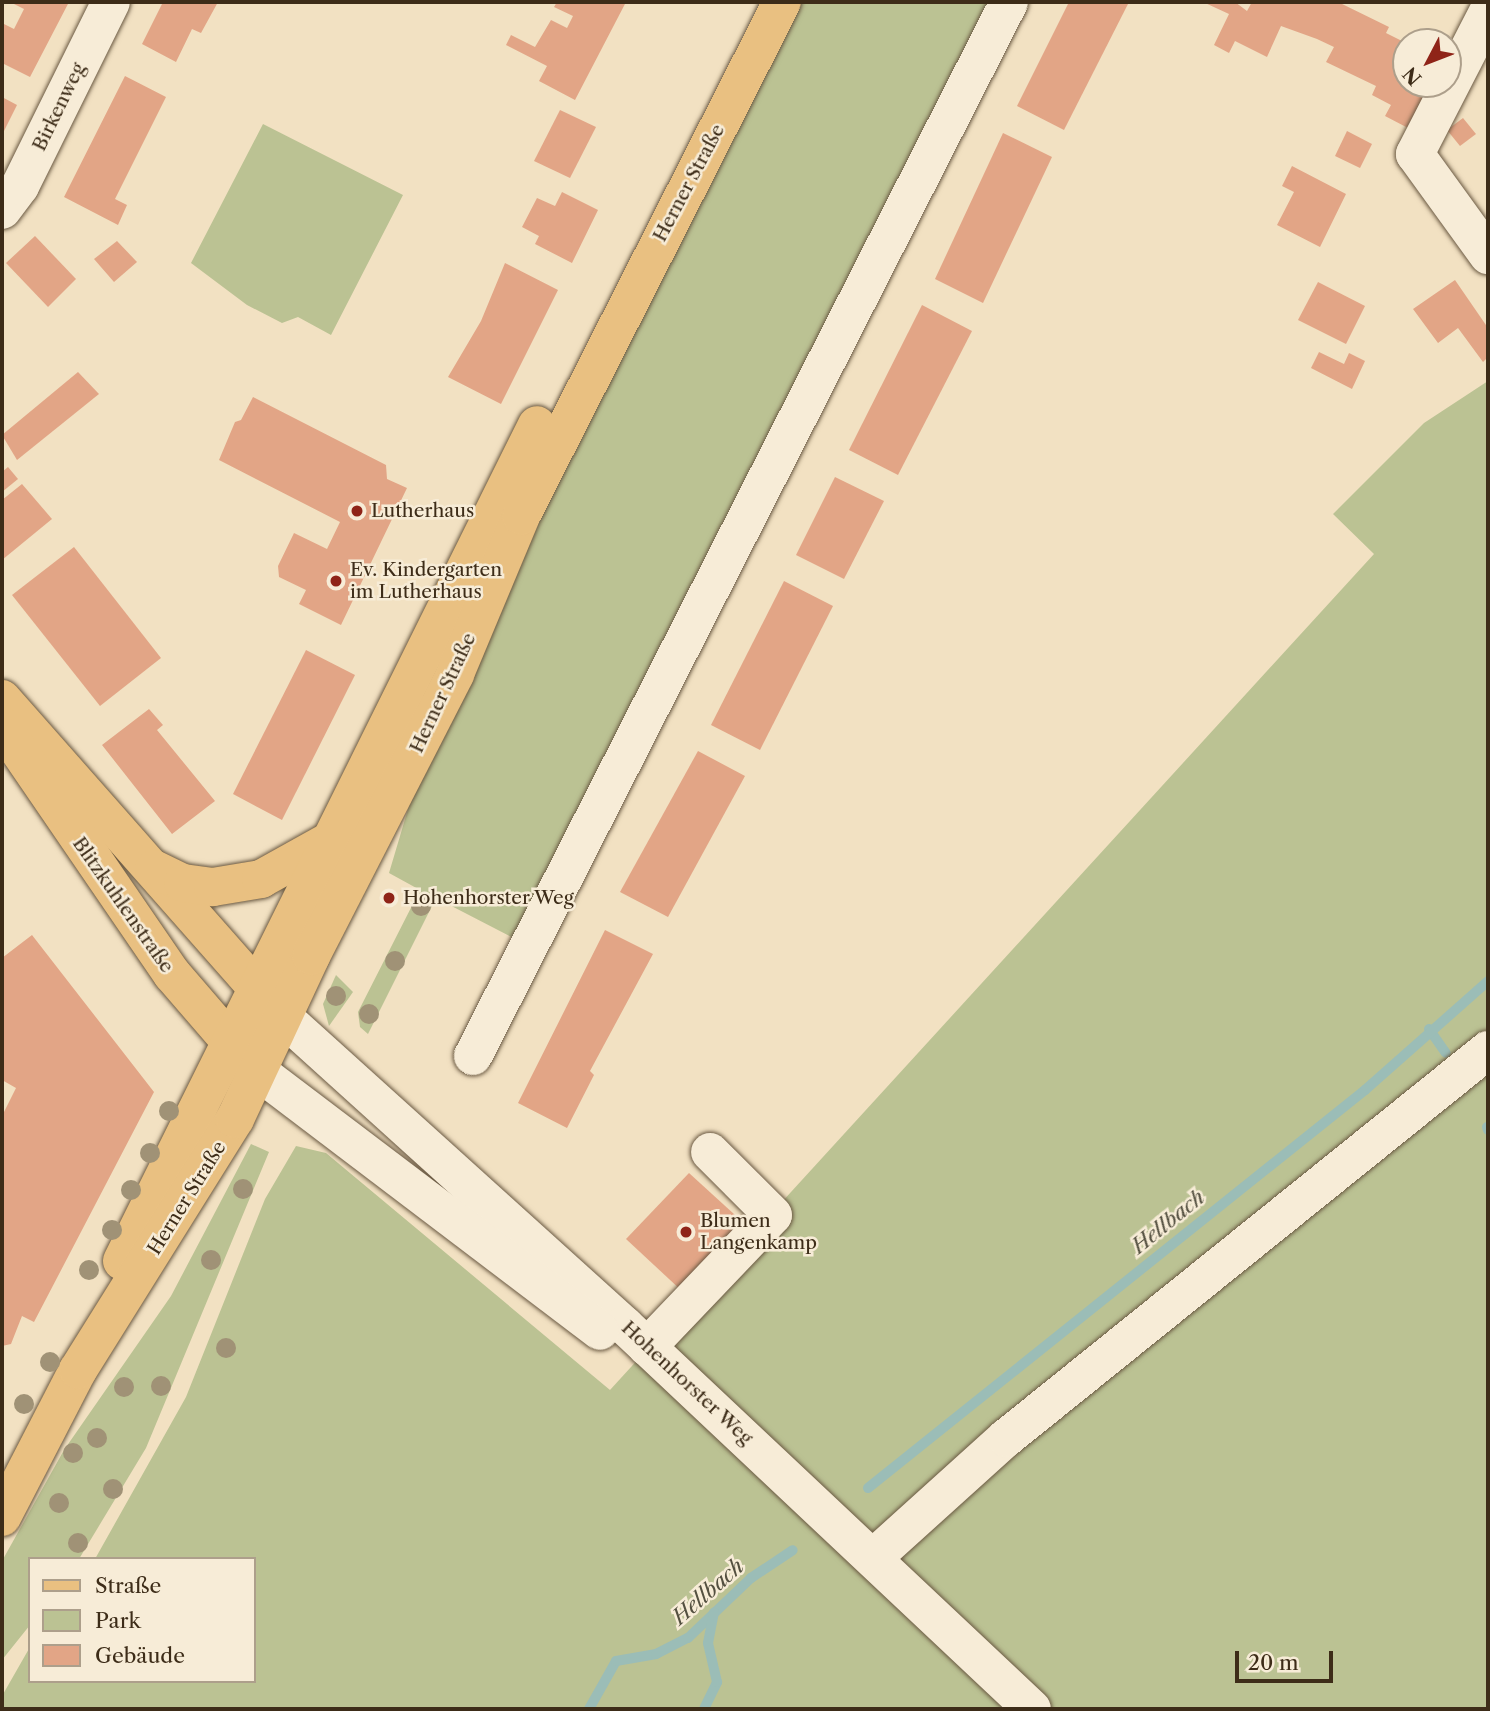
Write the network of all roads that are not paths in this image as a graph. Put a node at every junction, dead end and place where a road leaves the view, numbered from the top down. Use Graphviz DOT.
graph roads {
  1 [pos="111,2"];
  2 [pos="754,2"];
  3 [pos="782,2"];
  4 [pos="1009,2"];
  5 [pos="1488,12"];
  6 [pos="2,210"];
  7 [pos="1488,256"];
  8 [pos="2,699"];
  9 [pos="2,726"];
  10 [pos="324,844"];
  11 [pos="152,868"];
  12 [pos="258,989"];
  13 [pos="283,1017"];
  14 [pos="231,1045"];
  15 [pos="1488,1050"];
  16 [pos="473,1056"];
  17 [pos="259,1072"];
  18 [pos="710,1152"];
  19 [pos="648,1347"];
  20 [pos="78,1370"];
  21 [pos="776,1465"];
  22 [pos="2,1517"];
  23 [pos="873,1558"];
  24 [pos="1032,1709"];
  1 -- 6 [label="street, Birkenweg"];
  2 -- 10 [label="main road, Herner Straße"];
  3 -- 13 [label="main road, Herner Straße"];
  4 -- 16 [label="street"];
  5 -- 7 [label="street"];
  8 -- 11 [label="main road, Blitzkuhlenstraße"];
  9 -- 14 [label="main road, Blitzkuhlenstraße"];
  10 -- 11 [label="main road"];
  10 -- 12 [label="main road, Herner Straße"];
  11 -- 12 [label="main road, Blitzkuhlenstraße"];
  12 -- 13 [label="main road, Hohenhorster Weg"];
  12 -- 14 [label="main road, Herner Straße"];
  13 -- 17 [label="main road, Herner Straße"];
  13 -- 19 [label="street, Hohenhorster Weg"];
  14 -- 17 [label="main road, Blitzkuhlenstraße"];
  14 -- 20 [label="main road, Herner Straße"];
  15 -- 23 [label="street"];
  17 -- 20 [label="main road, Herner Straße"];
  17 -- 21 [label="street, Hohenhorster Weg"];
  18 -- 19 [label="street"];
  19 -- 21 [label="street, Hohenhorster Weg"];
  20 -- 22 [label="main road, Herner Straße"];
  21 -- 23 [label="street, Hohenhorster Weg"];
  23 -- 24 [label="street, Hohenhorster Weg"];
}
